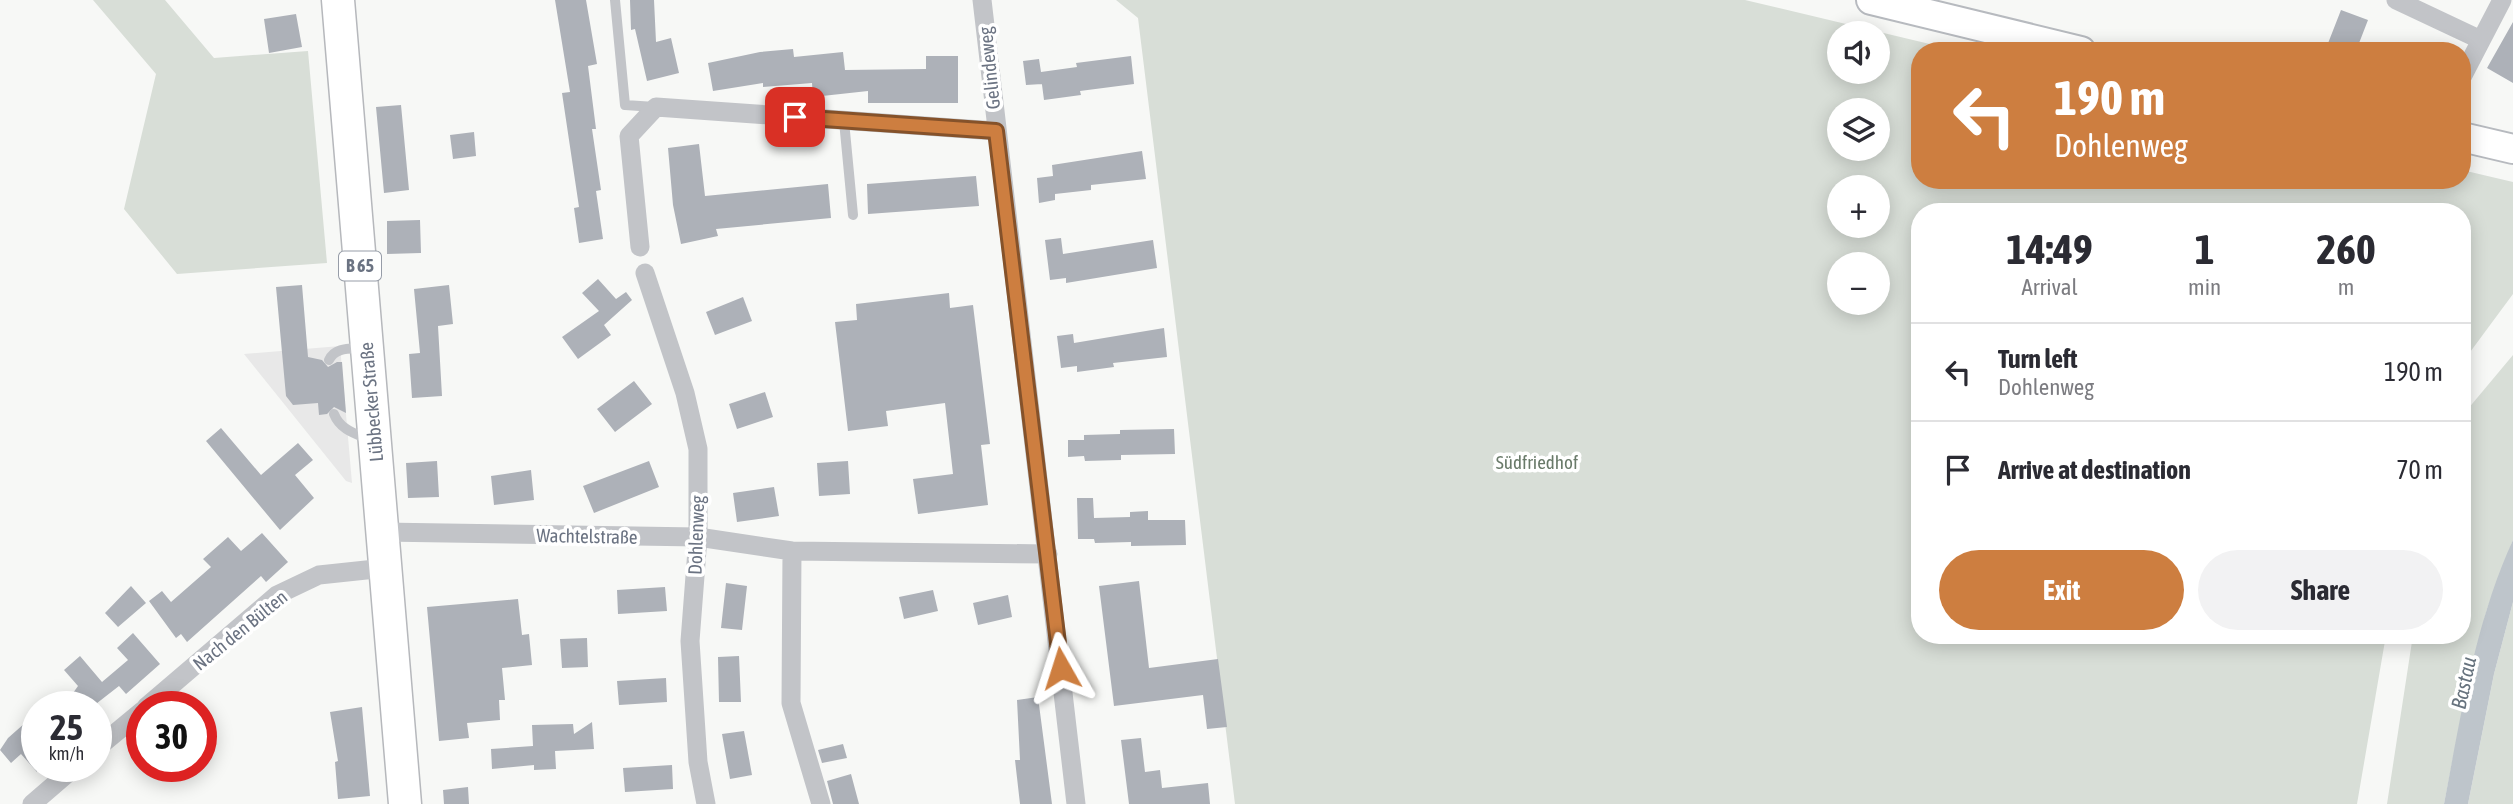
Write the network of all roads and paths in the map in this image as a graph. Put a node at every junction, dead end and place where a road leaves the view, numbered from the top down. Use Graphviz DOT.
graph roads {
  1 [pos="338,0"];
  2 [pos="615,0"];
  3 [pos="982,0"];
  4 [pos="1871,0"];
  5 [pos="2396,0"];
  6 [pos="2502,0"];
  7 [pos="2481,40"];
  8 [pos="2044,42"];
  9 [pos="2471,59"];
  10 [pos="656,107"];
  11 [pos="844,121"];
  12 [pos="996,131"];
  13 [pos="2471,139"];
  14 [pos="2513,149"];
  15 [pos="853,215"];
  16 [pos="640,247"];
  17 [pos="645,273"];
  18 [pos="367,348"];
  19 [pos="328,360"];
  20 [pos="334,414"];
  21 [pos="374,442"];
  22 [pos="382,532"];
  23 [pos="698,537"];
  24 [pos="792,551"];
  25 [pos="1048,554"];
  26 [pos="385,568"];
  27 [pos="165,691"];
  28 [pos="126,724"];
  29 [pos="112,736"];
  30 [pos="57,782"];
  31 [pos="32,804"];
  32 [pos="405,804"];
  33 [pos="706,804"];
  34 [pos="821,804"];
  35 [pos="1076,804"];
  1 -- 18 [label="main road, Lübbecker Straße / B 65"];
  2 -- 10 [label="lane"];
  3 -- 12 [label="street, Gelindeweg"];
  4 -- 8 [label="street"];
  5 -- 7 [label="street"];
  6 -- 7 [label="street"];
  7 -- 9 [label="street"];
  10 -- 11 [label="street"];
  10 -- 16 [label="street"];
  11 -- 12 [label="street"];
  11 -- 15 [label="lane"];
  12 -- 25 [label="street, Gelindeweg"];
  13 -- 14 [label="street"];
  17 -- 23 [label="street, Dohlenweg"];
  18 -- 19 [label="lane"];
  18 -- 21 [label="main road, Lübbecker Straße / B 65"];
  20 -- 21 [label="lane"];
  21 -- 22 [label="main road, Lübbecker Straße / B 65"];
  22 -- 23 [label="street, Wachtelstraße"];
  22 -- 26 [label="main road, Lübbecker Straße / B 65"];
  23 -- 24 [label="street, Wachtelstraße"];
  23 -- 33 [label="street, Dohlenweg"];
  24 -- 25 [label="street, Wachtelstraße"];
  24 -- 34 [label="street"];
  25 -- 35 [label="street, Gelindeweg"];
  26 -- 27 [label="street, Nach den Bülten"];
  26 -- 32 [label="main road, Lübbecker Straße / B 65"];
  28 -- 29 [label="street"];
  30 -- 31 [label="street"];
}
